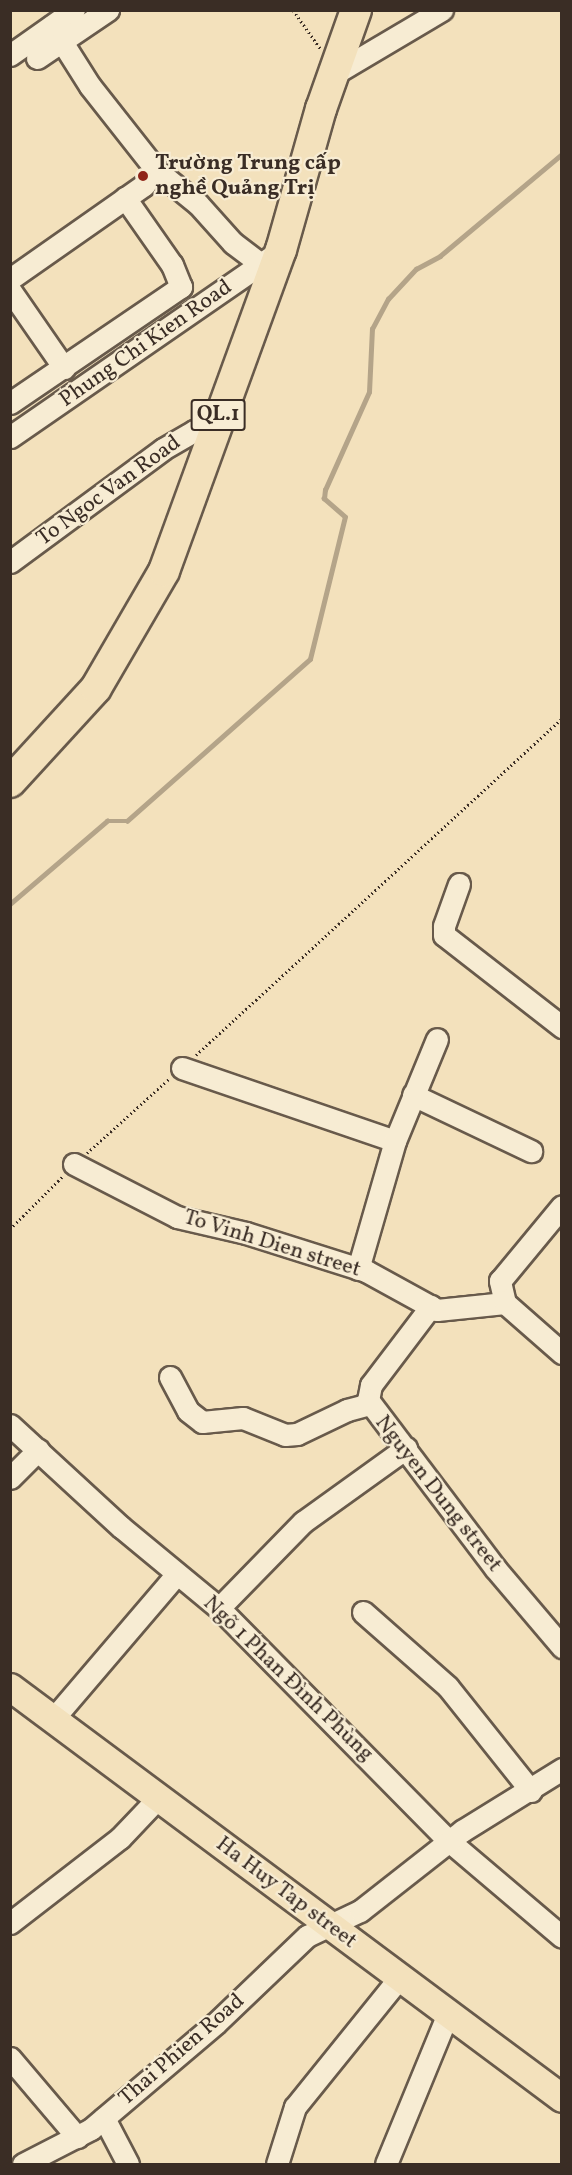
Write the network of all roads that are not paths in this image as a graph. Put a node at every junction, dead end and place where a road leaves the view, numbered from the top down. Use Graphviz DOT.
graph roads {
  1 [pos="74,10"];
  2 [pos="108,10"];
  3 [pos="356,10"];
  4 [pos="442,10"];
  5 [pos="57,34"];
  6 [pos="10,55"];
  7 [pos="37,58"];
  8 [pos="337,72"];
  9 [pos="156,170"];
  10 [pos="125,198"];
  11 [pos="271,257"];
  12 [pos="10,279"];
  13 [pos="10,290"];
  14 [pos="64,368"];
  15 [pos="10,403"];
  16 [pos="211,434"];
  17 [pos="10,437"];
  18 [pos="10,562"];
  19 [pos="10,782"];
  20 [pos="459,885"];
  21 [pos="561,1027"];
  22 [pos="437,1039"];
  23 [pos="182,1068"];
  24 [pos="413,1095"];
  25 [pos="395,1141"];
  26 [pos="531,1151"];
  27 [pos="74,1164"];
  28 [pos="561,1206"];
  29 [pos="358,1269"];
  30 [pos="505,1303"];
  31 [pos="431,1306"];
  32 [pos="561,1353"];
  33 [pos="170,1377"];
  34 [pos="370,1404"];
  35 [pos="10,1425"];
  36 [pos="406,1448"];
  37 [pos="38,1450"];
  38 [pos="10,1478"];
  39 [pos="176,1575"];
  40 [pos="219,1608"];
  41 [pos="363,1612"];
  42 [pos="561,1647"];
  43 [pos="12,1691"];
  44 [pos="53,1719"];
  45 [pos="561,1769"];
  46 [pos="531,1791"];
  47 [pos="158,1798"];
  48 [pos="450,1841"];
  49 [pos="10,1923"];
  50 [pos="332,1925"];
  51 [pos="561,1937"];
  52 [pos="399,1978"];
  53 [pos="447,2016"];
  54 [pos="10,2058"];
  55 [pos="561,2098"];
  56 [pos="104,2118"];
  57 [pos="77,2137"];
  58 [pos="23,2164"];
  59 [pos="128,2164"];
  60 [pos="277,2164"];
  61 [pos="386,2164"];
  1 -- 5 [label="street"];
  2 -- 5 [label="street"];
  3 -- 8 [label="highway, QL.1"];
  4 -- 8 [label="street"];
  5 -- 6 [label="street"];
  5 -- 7 [label="street"];
  5 -- 9 [label="street"];
  8 -- 11 [label="highway, QL.1"];
  9 -- 10 [label="street"];
  9 -- 11 [label="street"];
  10 -- 12 [label="street"];
  10 -- 14 [label="street"];
  11 -- 16 [label="highway, QL.1"];
  11 -- 17 [label="street, Phung Chi Kien Road"];
  13 -- 14 [label="street"];
  14 -- 15 [label="street"];
  16 -- 18 [label="street, To Ngoc Van Road"];
  16 -- 19 [label="highway, QL.1"];
  20 -- 21 [label="street"];
  22 -- 24 [label="street"];
  23 -- 25 [label="street"];
  24 -- 25 [label="street"];
  24 -- 26 [label="street"];
  25 -- 29 [label="street"];
  27 -- 29 [label="street, To Vinh Dien street"];
  28 -- 30 [label="street"];
  29 -- 31 [label="street, To Vinh Dien street"];
  30 -- 31 [label="street, To Vinh Dien street"];
  30 -- 32 [label="street"];
  31 -- 34 [label="street, Nguyen Dung street"];
  33 -- 34 [label="street"];
  34 -- 36 [label="street, Nguyen Dung street"];
  35 -- 37 [label="street, Ngõ 1 Phan Đình Phùng"];
  36 -- 40 [label="street"];
  36 -- 42 [label="street, Nguyen Dung street"];
  37 -- 38 [label="street"];
  37 -- 39 [label="street, Ngõ 1 Phan Đình Phùng"];
  39 -- 40 [label="street, Ngõ 1 Phan Đình Phùng"];
  39 -- 44 [label="street"];
  40 -- 48 [label="street, Ngõ 1 Phan Đình Phùng"];
  41 -- 46 [label="street"];
  43 -- 44 [label="main road, Ha Huy Tap street"];
  44 -- 47 [label="main road, Ha Huy Tap street"];
  45 -- 46 [label="street, Thai Phien Road"];
  46 -- 48 [label="street, Thai Phien Road"];
  47 -- 49 [label="street"];
  47 -- 50 [label="main road, Ha Huy Tap street"];
  48 -- 50 [label="street, Thai Phien Road"];
  48 -- 51 [label="street, Ngõ 1 Phan Đình Phùng"];
  50 -- 52 [label="main road, Ha Huy Tap street"];
  50 -- 56 [label="street, Thai Phien Road"];
  52 -- 53 [label="main road, Ha Huy Tap street"];
  52 -- 60 [label="street"];
  53 -- 55 [label="main road, Ha Huy Tap street"];
  53 -- 61 [label="street"];
  54 -- 57 [label="street"];
  56 -- 57 [label="street, Thai Phien Road"];
  56 -- 59 [label="street"];
  57 -- 58 [label="street, Thai Phien Road"];
}
